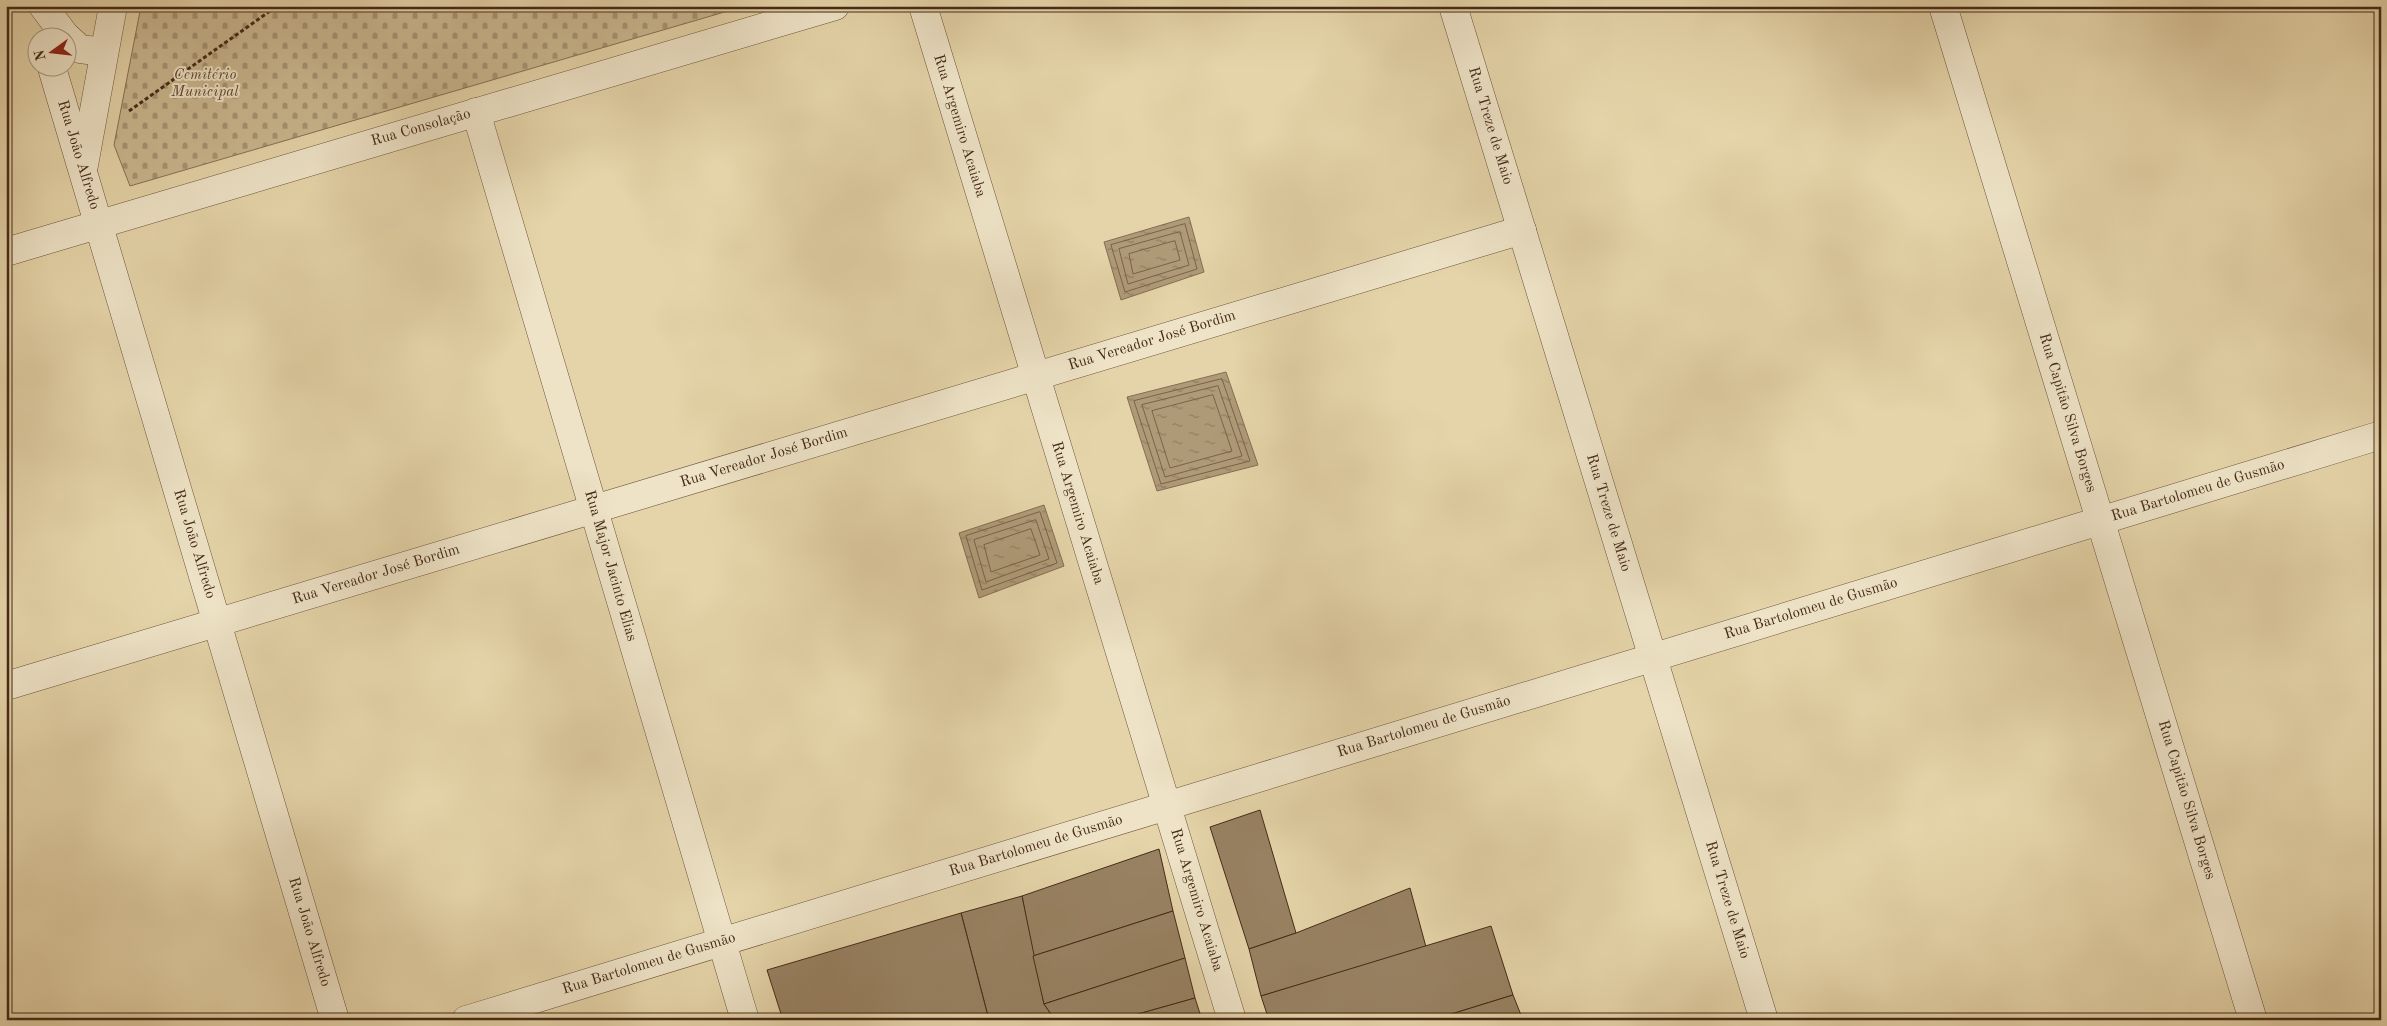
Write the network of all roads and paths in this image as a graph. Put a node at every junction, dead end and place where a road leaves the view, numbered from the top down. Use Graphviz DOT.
graph roads {
  1 [pos="34,6"];
  2 [pos="43,6"];
  3 [pos="113,6"];
  4 [pos="277,6"];
  5 [pos="835,6"];
  6 [pos="922,6"];
  7 [pos="1453,6"];
  8 [pos="1942,6"];
  9 [pos="40,28"];
  10 [pos="60,28"];
  11 [pos="78,47"];
  12 [pos="104,52"];
  13 [pos="55,78"];
  14 [pos="127,112"];
  15 [pos="476,112"];
  16 [pos="83,171"];
  17 [pos="98,223"];
  18 [pos="1522,230"];
  19 [pos="6,252"];
  20 [pos="1035,376"];
  21 [pos="2381,435"];
  22 [pos="594,510"];
  23 [pos="2101,521"];
  24 [pos="217,623"];
  25 [pos="1653,657"];
  26 [pos="6,686"];
  27 [pos="1167,806"];
  28 [pos="722,942"];
  29 [pos="335,1020"];
  30 [pos="466,1020"];
  31 [pos="745,1020"];
  32 [pos="1232,1020"];
  33 [pos="1764,1020"];
  34 [pos="2254,1020"];
  1 -- 9 [label="street"];
  2 -- 10 [label="street"];
  3 -- 12 [label="street"];
  4 -- 14 [label="path"];
  5 -- 15 [label="street, Rua Consolação"];
  6 -- 20 [label="street, Rua Argemiro Acaiaba"];
  7 -- 18 [label="street, Rua Treze de Maio"];
  8 -- 23 [label="street, Rua Capitão Silva Borges"];
  11 -- 12 [label="street"];
  12 -- 16 [label="street"];
  13 -- 16 [label="street, Rua João Alfredo"];
  15 -- 17 [label="street, Rua Consolação"];
  15 -- 22 [label="street, Rua Major Jacinto Elias"];
  16 -- 17 [label="street, Rua João Alfredo"];
  17 -- 19 [label="street, Rua Consolação"];
  17 -- 24 [label="street, Rua João Alfredo"];
  18 -- 20 [label="street, Rua Vereador José Bordim"];
  18 -- 25 [label="street, Rua Treze de Maio"];
  20 -- 22 [label="street, Rua Vereador José Bordim"];
  20 -- 27 [label="street, Rua Argemiro Acaiaba"];
  21 -- 23 [label="street, Rua Bartolomeu de Gusmão"];
  22 -- 24 [label="street, Rua Vereador José Bordim"];
  22 -- 28 [label="street, Rua Major Jacinto Elias"];
  23 -- 25 [label="street, Rua Bartolomeu de Gusmão"];
  23 -- 34 [label="street, Rua Capitão Silva Borges"];
  24 -- 26 [label="street, Rua Vereador José Bordim"];
  24 -- 29 [label="street, Rua João Alfredo"];
  25 -- 27 [label="street, Rua Bartolomeu de Gusmão"];
  25 -- 33 [label="street, Rua Treze de Maio"];
  27 -- 28 [label="street, Rua Bartolomeu de Gusmão"];
  27 -- 32 [label="street, Rua Argemiro Acaiaba"];
  28 -- 30 [label="street, Rua Bartolomeu de Gusmão"];
  28 -- 31 [label="street, Rua Major Jacinto Elias"];
}
